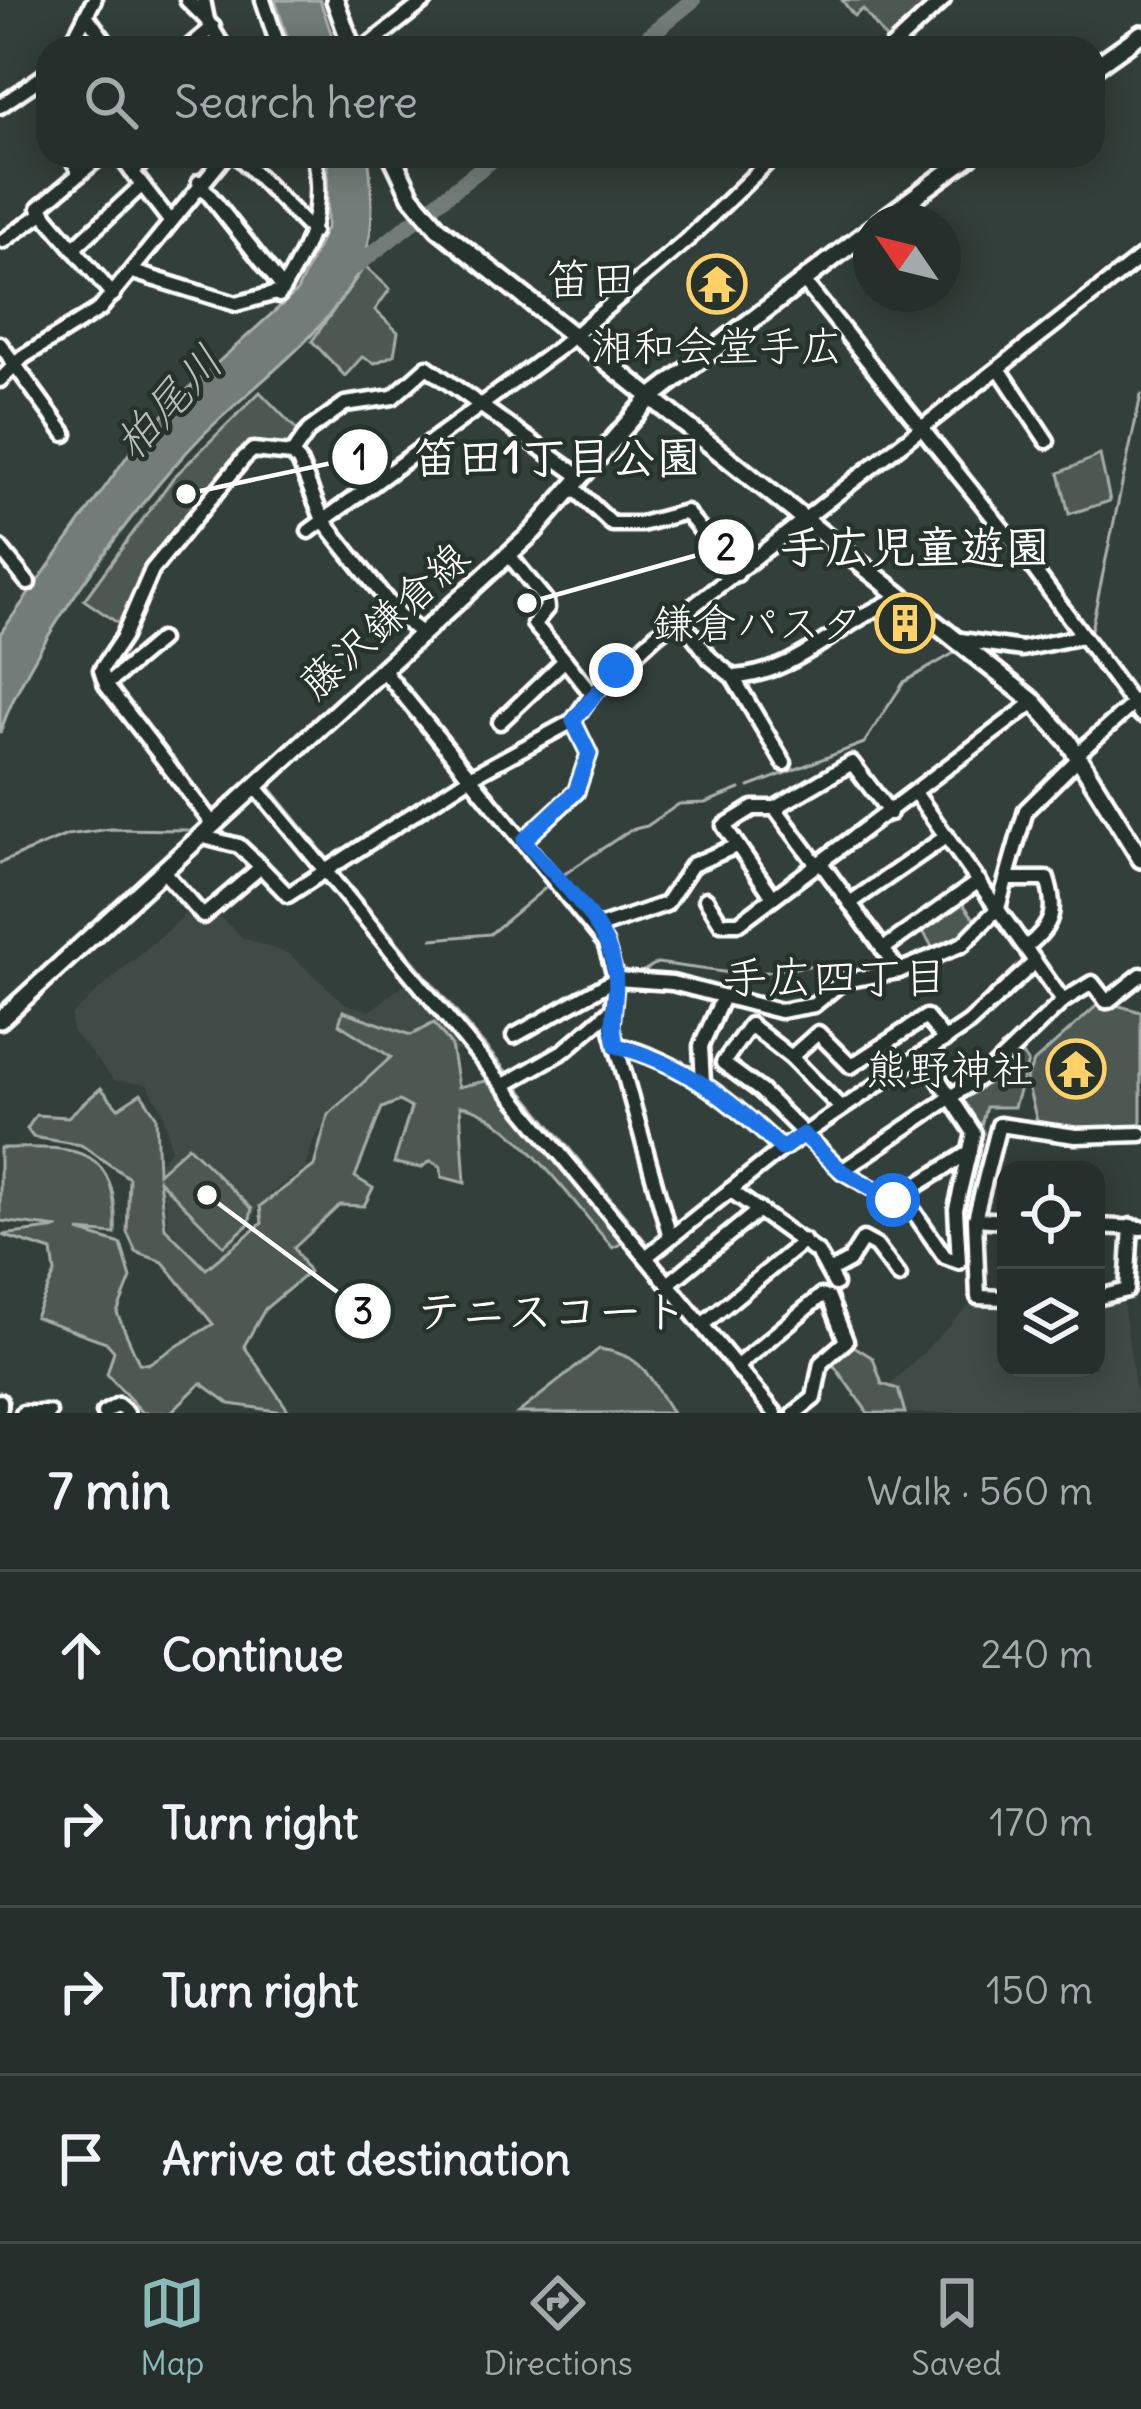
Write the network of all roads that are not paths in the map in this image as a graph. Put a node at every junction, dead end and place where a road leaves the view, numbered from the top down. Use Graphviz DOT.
graph roads {
  1 [pos="94,0"];
  2 [pos="187,0"];
  3 [pos="203,0"];
  4 [pos="263,0"];
  5 [pos="335,0"];
  6 [pos="426,0"];
  7 [pos="943,0"];
  8 [pos="86,15"];
  9 [pos="210,23"];
  10 [pos="1141,34"];
  11 [pos="75,36"];
  12 [pos="101,36"];
  13 [pos="199,36"];
  14 [pos="217,36"];
  15 [pos="275,36"];
  16 [pos="348,36"];
  17 [pos="380,36"];
  18 [pos="904,36"];
  19 [pos="1105,60"];
  20 [pos="36,81"];
  21 [pos="0,106"];
  22 [pos="77,168"];
  23 [pos="87,168"];
  24 [pos="129,168"];
  25 [pos="136,168"];
  26 [pos="213,168"];
  27 [pos="250,168"];
  28 [pos="316,168"];
  29 [pos="399,168"];
  30 [pos="762,168"];
  31 [pos="954,168"];
  32 [pos="132,172"];
  33 [pos="80,174"];
  34 [pos="200,182"];
  35 [pos="142,185"];
  36 [pos="905,204"];
  37 [pos="44,212"];
  38 [pos="170,220"];
  39 [pos="313,232"];
  40 [pos="3,241"];
  41 [pos="853,242"];
  42 [pos="73,249"];
  43 [pos="1141,257"];
  44 [pos="134,272"];
  45 [pos="802,280"];
  46 [pos="280,292"];
  47 [pos="113,296"];
  48 [pos="573,335"];
  49 [pos="0,344"];
  50 [pos="15,364"];
  51 [pos="1000,370"];
  52 [pos="0,380"];
  53 [pos="649,399"];
  54 [pos="483,402"];
  55 [pos="920,433"];
  56 [pos="65,434"];
  57 [pos="1047,441"];
  58 [pos="292,454"];
  59 [pos="577,482"];
  60 [pos="323,520"];
  61 [pos="805,522"];
  62 [pos="309,531"];
  63 [pos="0,548"];
  64 [pos="509,555"];
  65 [pos="736,574"];
  66 [pos="28,583"];
  67 [pos="902,597"];
  68 [pos="680,618"];
  69 [pos="422,634"];
  70 [pos="1083,636"];
  71 [pos="953,638"];
  72 [pos="160,640"];
  73 [pos="565,660"];
  74 [pos="383,670"];
  75 [pos="733,677"];
  76 [pos="106,685"];
  77 [pos="592,694"];
  78 [pos="1034,702"];
  79 [pos="1138,706"];
  80 [pos="573,721"];
  81 [pos="500,722"];
  82 [pos="1078,756"];
  83 [pos="784,763"];
  84 [pos="472,776"];
  85 [pos="255,786"];
  86 [pos="916,794"];
  87 [pos="776,808"];
  88 [pos="890,813"];
  89 [pos="207,830"];
  90 [pos="946,836"];
  91 [pos="524,840"];
  92 [pos="736,846"];
  93 [pos="1141,859"];
  94 [pos="819,864"];
  95 [pos="261,867"];
  96 [pos="162,870"];
  97 [pos="327,871"];
  98 [pos="1010,880"];
  99 [pos="979,881"];
  100 [pos="772,897"];
  101 [pos="706,899"];
  102 [pos="850,903"];
  103 [pos="998,908"];
  104 [pos="596,928"];
  105 [pos="1027,946"];
  106 [pos="883,949"];
  107 [pos="1035,962"];
  108 [pos="899,971"];
  109 [pos="1141,975"];
  110 [pos="616,979"];
  111 [pos="723,997"];
  112 [pos="1063,1001"];
  113 [pos="609,1012"];
  114 [pos="0,1019"];
  115 [pos="514,1036"];
  116 [pos="944,1040"];
  117 [pos="616,1046"];
  118 [pos="923,1055"];
  119 [pos="791,1057"];
  120 [pos="703,1082"];
  121 [pos="504,1085"];
  122 [pos="952,1096"];
  123 [pos="841,1108"];
  124 [pos="803,1134"];
  125 [pos="1141,1134"];
  126 [pos="782,1149"];
  127 [pos="970,1152"];
  128 [pos="842,1171"];
  129 [pos="730,1190"];
  130 [pos="893,1200"];
  131 [pos="759,1210"];
  132 [pos="975,1220"];
  133 [pos="997,1221"];
  134 [pos="1105,1226"];
  135 [pos="1136,1227"];
  136 [pos="670,1238"];
  137 [pos="804,1241"];
  138 [pos="646,1257"];
  139 [pos="899,1276"];
  140 [pos="668,1284"];
  141 [pos="1105,1296"];
  142 [pos="997,1298"];
  143 [pos="702,1325"];
  144 [pos="736,1367"];
  145 [pos="23,1413"];
  146 [pos="49,1413"];
  147 [pos="104,1413"];
  148 [pos="127,1413"];
  149 [pos="775,1413"];
  150 [pos="795,1413"];
  1 -- 8 [label="street"];
  2 -- 9 [label="street"];
  3 -- 9 [label="street"];
  4 -- 15 [label="street"];
  5 -- 16 [label="main road"];
  6 -- 17 [label="street"];
  7 -- 18 [label="street"];
  8 -- 11 [label="street"];
  8 -- 12 [label="street"];
  9 -- 13 [label="street"];
  9 -- 14 [label="street"];
  10 -- 19 [label="main road"];
  20 -- 21 [label="street"];
  22 -- 33 [label="street"];
  23 -- 33 [label="street"];
  24 -- 32 [label="street"];
  25 -- 32 [label="street"];
  26 -- 34 [label="street"];
  27 -- 39 [label="street"];
  28 -- 39 [label="street"];
  29 -- 48 [label="main road"];
  30 -- 48 [label="street"];
  31 -- 36 [label="main road"];
  32 -- 35 [label="street"];
  33 -- 37 [label="street"];
  34 -- 38 [label="street"];
  34 -- 46 [label="street"];
  35 -- 38 [label="street"];
  35 -- 42 [label="street"];
  37 -- 40 [label="street"];
  37 -- 42 [label="street"];
  38 -- 44 [label="street"];
  39 -- 46 [label="street"];
  41 -- 45 [label="main road, 藤沢鎌倉線"];
  42 -- 47 [label="street"];
  43 -- 51 [label="street"];
  44 -- 46 [label="street"];
  44 -- 47 [label="street"];
  45 -- 53 [label="main road, 藤沢鎌倉線"];
  45 -- 55 [label="street"];
  47 -- 50 [label="street"];
  48 -- 53 [label="main road"];
  48 -- 54 [label="street"];
  49 -- 50 [label="street"];
  50 -- 52 [label="street"];
  50 -- 56 [label="street"];
  51 -- 55 [label="street"];
  51 -- 57 [label="street"];
  53 -- 59 [label="main road, 藤沢鎌倉線"];
  53 -- 61 [label="main road"];
  54 -- 58 [label="street"];
  54 -- 59 [label="street"];
  54 -- 60 [label="street"];
  55 -- 61 [label="street"];
  55 -- 70 [label="street"];
  58 -- 60 [label="street"];
  58 -- 76 [label="street"];
  59 -- 64 [label="main road, 藤沢鎌倉線"];
  59 -- 65 [label="street"];
  60 -- 62 [label="street"];
  60 -- 69 [label="street"];
  61 -- 65 [label="street"];
  61 -- 67 [label="main road"];
  63 -- 66 [label="street"];
  64 -- 69 [label="main road, 藤沢鎌倉線"];
  64 -- 73 [label="street"];
  65 -- 68 [label="street"];
  67 -- 71 [label="main road"];
  67 -- 75 [label="street"];
  68 -- 75 [label="street"];
  68 -- 77 [label="street"];
  69 -- 74 [label="main road, 藤沢鎌倉線"];
  70 -- 71 [label="street"];
  70 -- 79 [label="street"];
  71 -- 78 [label="main road"];
  72 -- 76 [label="street"];
  73 -- 77 [label="street"];
  73 -- 81 [label="street"];
  74 -- 84 [label="street"];
  74 -- 85 [label="main road, 藤沢鎌倉線"];
  75 -- 83 [label="street"];
  76 -- 89 [label="street"];
  77 -- 80 [label="street"];
  78 -- 82 [label="main road"];
  78 -- 86 [label="street"];
  79 -- 82 [label="street"];
  80 -- 84 [label="street"];
  80 -- 91 [label="street"];
  82 -- 93 [label="main road"];
  82 -- 98 [label="street"];
  84 -- 91 [label="street"];
  84 -- 97 [label="street"];
  85 -- 89 [label="main road, 藤沢鎌倉線"];
  85 -- 97 [label="street"];
  86 -- 88 [label="street"];
  86 -- 90 [label="street"];
  87 -- 88 [label="street"];
  87 -- 92 [label="street"];
  87 -- 94 [label="street"];
  88 -- 94 [label="street"];
  89 -- 95 [label="street"];
  89 -- 96 [label="main road, 藤沢鎌倉線"];
  90 -- 99 [label="street"];
  90 -- 102 [label="street"];
  91 -- 104 [label="street"];
  92 -- 100 [label="street"];
  92 -- 104 [label="street"];
  94 -- 100 [label="street"];
  94 -- 102 [label="street"];
  95 -- 96 [label="street"];
  95 -- 97 [label="street"];
  96 -- 114 [label="main road, 藤沢鎌倉線"];
  97 -- 121 [label="street"];
  98 -- 103 [label="street"];
  98 -- 105 [label="street"];
  99 -- 103 [label="street"];
  99 -- 106 [label="street"];
  100 -- 101 [label="street"];
  102 -- 106 [label="street"];
  103 -- 105 [label="street"];
  103 -- 108 [label="street"];
  104 -- 110 [label="street"];
  105 -- 107 [label="street"];
  106 -- 108 [label="street"];
  107 -- 112 [label="street"];
  107 -- 116 [label="street"];
  108 -- 111 [label="street"];
  109 -- 112 [label="street"];
  110 -- 111 [label="street"];
  110 -- 113 [label="street"];
  110 -- 115 [label="street"];
  111 -- 120 [label="street"];
  112 -- 122 [label="street"];
  113 -- 117 [label="street"];
  113 -- 121 [label="street"];
  116 -- 118 [label="street"];
  116 -- 119 [label="street"];
  117 -- 120 [label="street"];
  117 -- 136 [label="street"];
  118 -- 122 [label="street"];
  118 -- 123 [label="street"];
  119 -- 123 [label="street"];
  119 -- 124 [label="street"];
  120 -- 126 [label="street"];
  121 -- 138 [label="street"];
  122 -- 127 [label="street"];
  122 -- 128 [label="street"];
  123 -- 124 [label="street"];
  124 -- 126 [label="street"];
  124 -- 128 [label="street"];
  125 -- 132 [label="street"];
  126 -- 129 [label="street"];
  127 -- 130 [label="street"];
  127 -- 130 [label="street"];
  128 -- 130 [label="street"];
  129 -- 131 [label="street"];
  129 -- 136 [label="street"];
  131 -- 137 [label="street"];
  131 -- 140 [label="street"];
  132 -- 133 [label="street"];
  132 -- 142 [label="street"];
  134 -- 135 [label="street"];
  135 -- 141 [label="street"];
  136 -- 138 [label="street"];
  137 -- 139 [label="street"];
  137 -- 143 [label="street"];
  138 -- 140 [label="street"];
  140 -- 143 [label="street"];
  143 -- 144 [label="street"];
  144 -- 149 [label="street"];
  144 -- 150 [label="street"];
  145 -- 146 [label="street"];
  147 -- 148 [label="street"];
}
